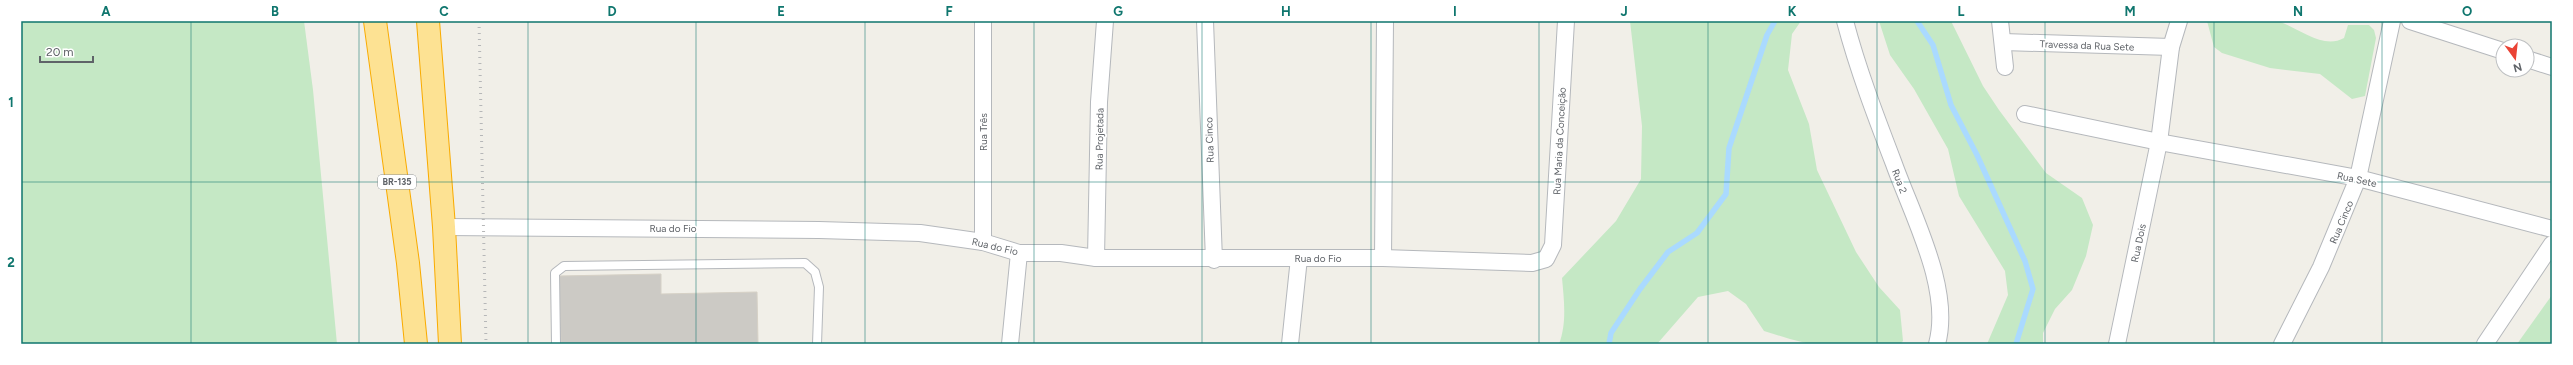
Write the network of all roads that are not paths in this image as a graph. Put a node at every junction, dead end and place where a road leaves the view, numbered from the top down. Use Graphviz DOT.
graph roads {
  1 [pos="375,21"];
  2 [pos="428,21"];
  3 [pos="983,21"];
  4 [pos="1105,21"];
  5 [pos="1205,21"];
  6 [pos="1385,21"];
  7 [pos="1566,21"];
  8 [pos="1845,21"];
  9 [pos="2000,21"];
  10 [pos="2179,21"];
  11 [pos="2392,21"];
  12 [pos="2410,21"];
  13 [pos="2002,42"];
  14 [pos="2171,47"];
  15 [pos="2495,48"];
  16 [pos="2535,62"];
  17 [pos="2005,67"];
  18 [pos="2552,67"];
  19 [pos="2025,114"];
  20 [pos="2160,142"];
  21 [pos="2358,178"];
  22 [pos="444,227"];
  23 [pos="2552,229"];
  24 [pos="983,242"];
  25 [pos="2552,244"];
  26 [pos="1019,252"];
  27 [pos="1096,258"];
  28 [pos="1299,258"];
  29 [pos="1383,258"];
  30 [pos="1546,259"];
  31 [pos="1214,260"];
  32 [pos="416,344"];
  33 [pos="450,344"];
  34 [pos="556,344"];
  35 [pos="817,344"];
  36 [pos="1010,344"];
  37 [pos="1290,344"];
  38 [pos="1937,344"];
  39 [pos="2117,344"];
  40 [pos="2282,344"];
  41 [pos="2484,344"];
  1 -- 32 [label="highway, BR-135"];
  2 -- 22 [label="highway"];
  3 -- 24 [label="street, Rua Três"];
  4 -- 27 [label="street, Rua Projetada"];
  5 -- 31 [label="street, Rua Cinco"];
  6 -- 29 [label="street"];
  7 -- 30 [label="street, Rua Maria da Conceição"];
  8 -- 38 [label="street, Rua 2"];
  9 -- 13 [label="street"];
  10 -- 14 [label="street"];
  11 -- 21 [label="street, Rua Cinco"];
  12 -- 15 [label="street"];
  13 -- 14 [label="street, Travessa da Rua Sete"];
  13 -- 17 [label="street"];
  14 -- 20 [label="street"];
  16 -- 18 [label="street"];
  19 -- 20 [label="street, Rua Sete"];
  20 -- 21 [label="street, Rua Sete"];
  20 -- 39 [label="street, Rua Dois"];
  21 -- 23 [label="street, Rua Sete"];
  21 -- 40 [label="street, Rua Cinco"];
  22 -- 24 [label="street, Rua do Fio"];
  22 -- 33 [label="highway"];
  24 -- 26 [label="street, Rua do Fio"];
  25 -- 41 [label="street"];
  26 -- 27 [label="street, Rua do Fio"];
  26 -- 36 [label="street"];
  27 -- 31 [label="street, Rua do Fio"];
  28 -- 29 [label="street, Rua do Fio"];
  28 -- 31 [label="street, Rua do Fio"];
  28 -- 37 [label="street"];
  29 -- 30 [label="street, Rua do Fio"];
  34 -- 35 [label="lane"];
}
